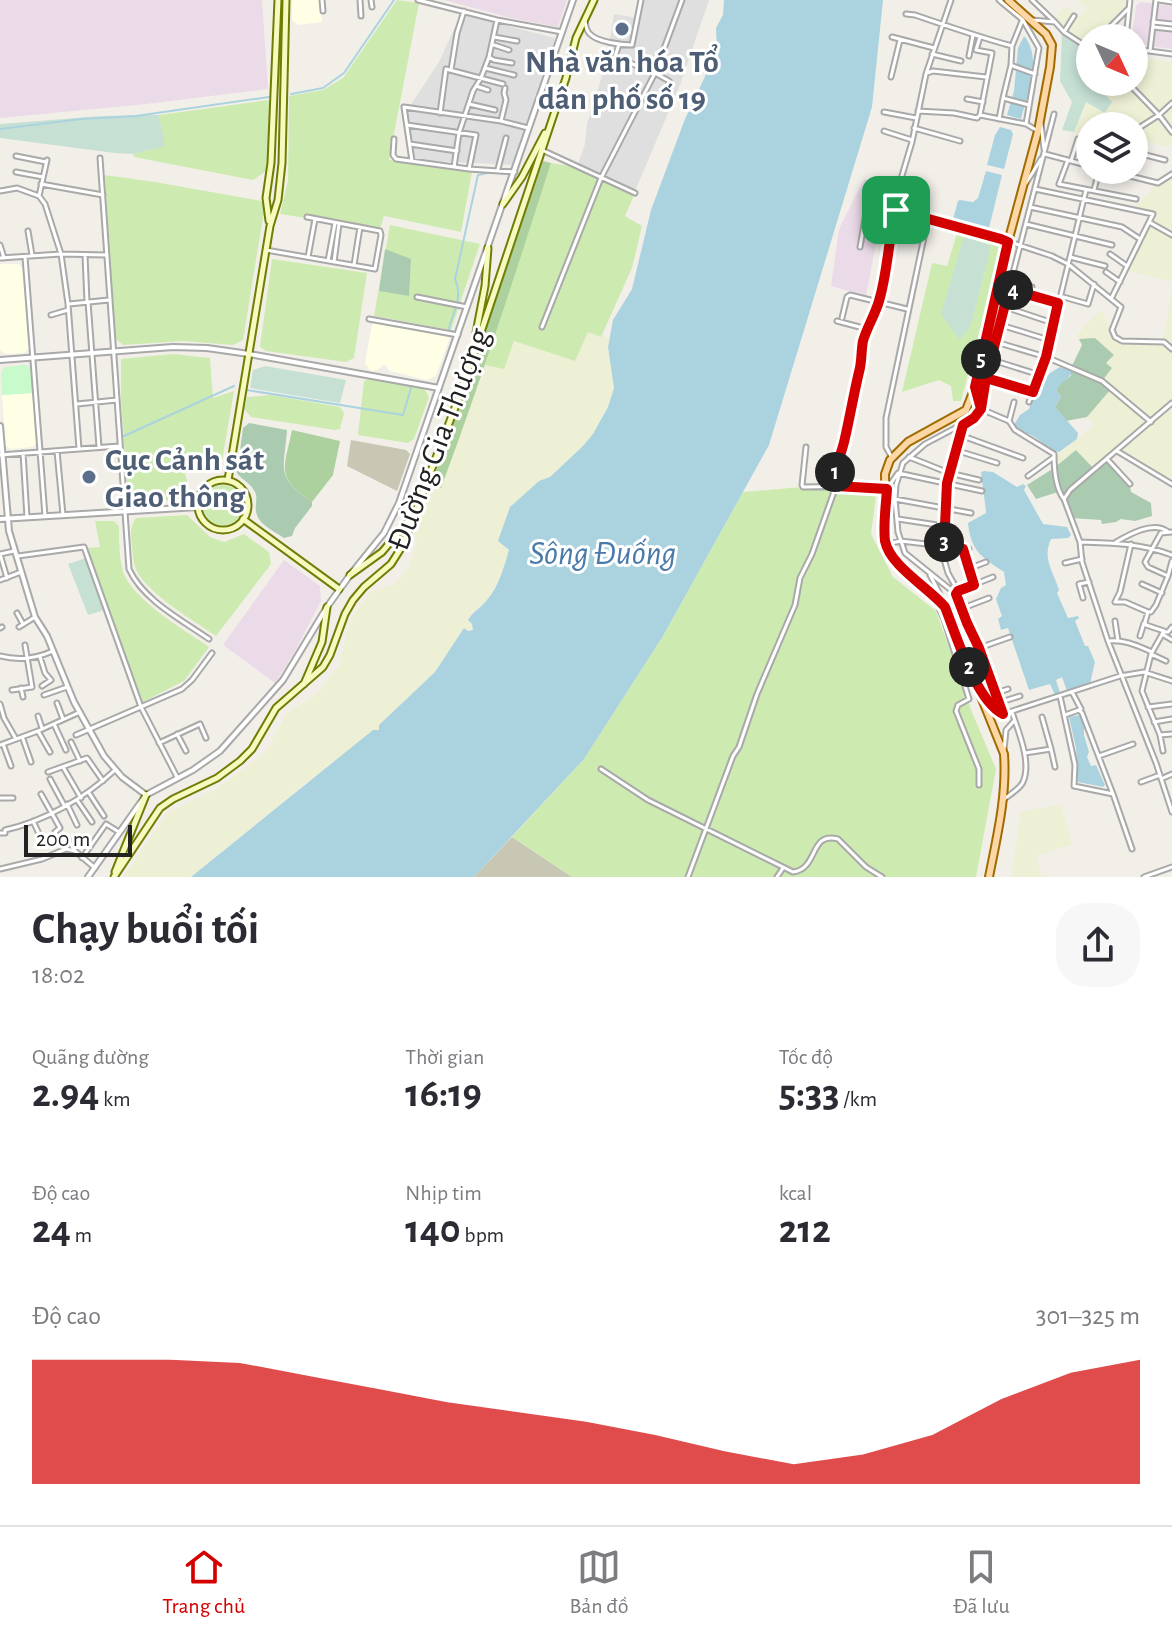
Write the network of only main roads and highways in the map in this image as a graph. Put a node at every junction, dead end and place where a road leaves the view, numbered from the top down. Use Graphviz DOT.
graph roads {
  1 [pos="278,0"];
  2 [pos="286,0"];
  3 [pos="594,0"];
  4 [pos="1008,0"];
  5 [pos="551,122"];
  6 [pos="503,204"];
  7 [pos="270,226"];
  8 [pos="488,248"];
  9 [pos="470,364"];
  10 [pos="228,480"];
  11 [pos="417,510"];
  12 [pos="243,519"];
  13 [pos="350,575"];
  14 [pos="339,589"];
  15 [pos="327,607"];
  16 [pos="304,685"];
  17 [pos="146,795"];
  18 [pos="113,877"];
  19 [pos="989,877"];
  1 -- 7 [label="main road"];
  2 -- 7 [label="main road"];
  3 -- 5 [label="main road, Đường Gia Thượng"];
  4 -- 19 [label="main road"];
  5 -- 6 [label="main road"];
  5 -- 9 [label="main road, Đường Gia Thượng"];
  7 -- 10 [label="main road"];
  8 -- 9 [label="main road"];
  9 -- 11 [label="main road, Đường Gia Thượng"];
  10 -- 12 [label="main road"];
  10 -- 12 [label="main road"];
  11 -- 13 [label="main road"];
  11 -- 16 [label="main road, Đường Gia Thượng"];
  12 -- 14 [label="main road"];
  15 -- 16 [label="main road"];
  16 -- 18 [label="main road, Đường Gia Thượng"];
  17 -- 18 [label="main road"];
}
